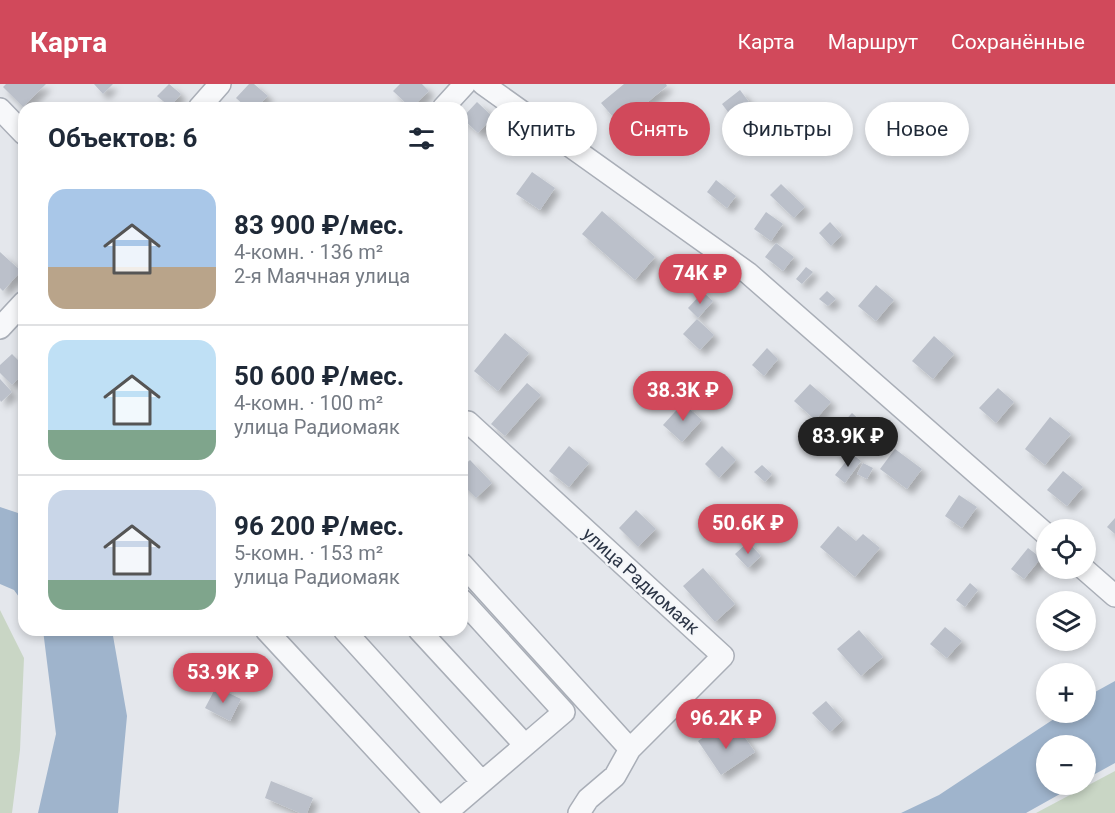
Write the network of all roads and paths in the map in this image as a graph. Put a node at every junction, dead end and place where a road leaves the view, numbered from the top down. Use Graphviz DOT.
graph roads {
  1 [pos="220,84"];
  2 [pos="465,84"];
  3 [pos="483,84"];
  4 [pos="204,102"];
  5 [pos="448,102"];
  6 [pos="0,109"];
  7 [pos="18,128"];
  8 [pos="18,308"];
  9 [pos="0,328"];
  10 [pos="468,422"];
  11 [pos="1036,525"];
  12 [pos="468,571"];
  13 [pos="1096,579"];
  14 [pos="1115,596"];
  15 [pos="468,607"];
  16 [pos="273,636"];
  17 [pos="349,636"];
  18 [pos="425,636"];
  19 [pos="525,745"];
  20 [pos="630,749"];
  21 [pos="482,782"];
  22 [pos="435,813"];
  23 [pos="446,813"];
  24 [pos="579,813"];
  1 -- 4 [label="street"];
  2 -- 5 [label="street"];
  3 -- 11 [label="street"];
  6 -- 7 [label="street"];
  8 -- 9 [label="street"];
  10 -- 20 [label="street, улица Радиомаяк"];
  12 -- 20 [label="street"];
  13 -- 14 [label="street"];
  15 -- 19 [label="street"];
  16 -- 22 [label="street"];
  17 -- 21 [label="street"];
  18 -- 19 [label="street"];
  19 -- 21 [label="street"];
  20 -- 24 [label="street"];
  21 -- 23 [label="street"];
}
